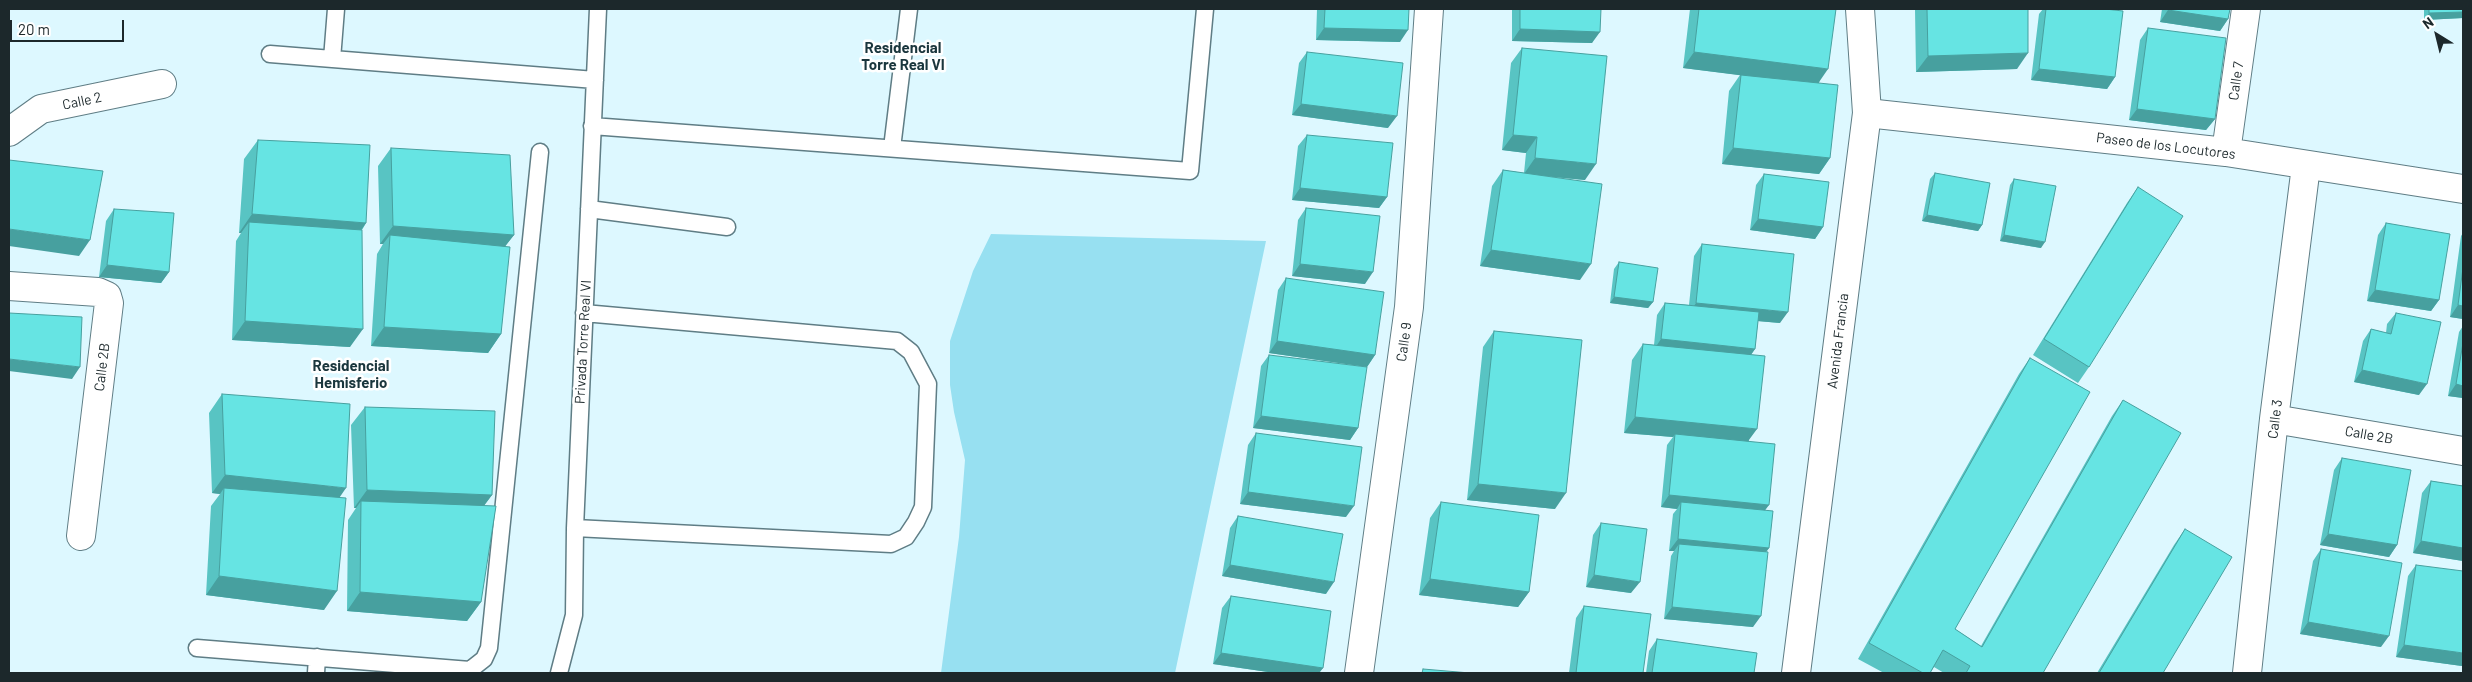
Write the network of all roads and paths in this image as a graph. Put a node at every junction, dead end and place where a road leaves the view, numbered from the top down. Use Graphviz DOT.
graph roads {
  1 [pos="336,9"];
  2 [pos="598,9"];
  3 [pos="909,9"];
  4 [pos="1205,9"];
  5 [pos="1429,9"];
  6 [pos="1860,9"];
  7 [pos="2246,9"];
  8 [pos="270,54"];
  9 [pos="332,59"];
  10 [pos="594,80"];
  11 [pos="162,84"];
  12 [pos="1867,113"];
  13 [pos="592,126"];
  14 [pos="9,132"];
  15 [pos="892,148"];
  16 [pos="540,152"];
  17 [pos="2226,152"];
  18 [pos="2306,166"];
  19 [pos="2463,189"];
  20 [pos="589,209"];
  21 [pos="727,227"];
  22 [pos="9,286"];
  23 [pos="584,313"];
  24 [pos="2274,419"];
  25 [pos="2463,451"];
  26 [pos="574,528"];
  27 [pos="81,536"];
  28 [pos="197,648"];
  29 [pos="317,657"];
  30 [pos="316,673"];
  31 [pos="559,673"];
  32 [pos="1359,673"];
  33 [pos="1796,673"];
  34 [pos="2247,673"];
  1 -- 9 [label="lane"];
  2 -- 10 [label="lane, Privada Torre Real VI"];
  3 -- 15 [label="lane"];
  4 -- 15 [label="lane"];
  5 -- 32 [label="street, Calle 9"];
  6 -- 12 [label="street, Avenida Francia"];
  7 -- 17 [label="street, Calle 7"];
  8 -- 9 [label="lane"];
  9 -- 10 [label="lane"];
  10 -- 13 [label="lane, Privada Torre Real VI"];
  11 -- 14 [label="street, Calle 2"];
  12 -- 17 [label="street, Paseo de los Locutores"];
  12 -- 33 [label="street, Avenida Francia"];
  13 -- 15 [label="lane"];
  13 -- 20 [label="lane, Privada Torre Real VI"];
  16 -- 29 [label="lane"];
  17 -- 18 [label="street, Paseo de los Locutores"];
  18 -- 19 [label="street, Paseo de los Locutores"];
  18 -- 24 [label="street, Calle 3"];
  20 -- 21 [label="lane"];
  20 -- 23 [label="lane, Privada Torre Real VI"];
  22 -- 27 [label="street, Calle 2B"];
  23 -- 26 [label="lane, Privada Torre Real VI"];
  23 -- 26 [label="lane"];
  24 -- 25 [label="street, Calle 2B"];
  24 -- 34 [label="street, Calle 3"];
  26 -- 31 [label="lane, Privada Torre Real VI"];
  28 -- 29 [label="lane"];
  29 -- 30 [label="lane"];
}
